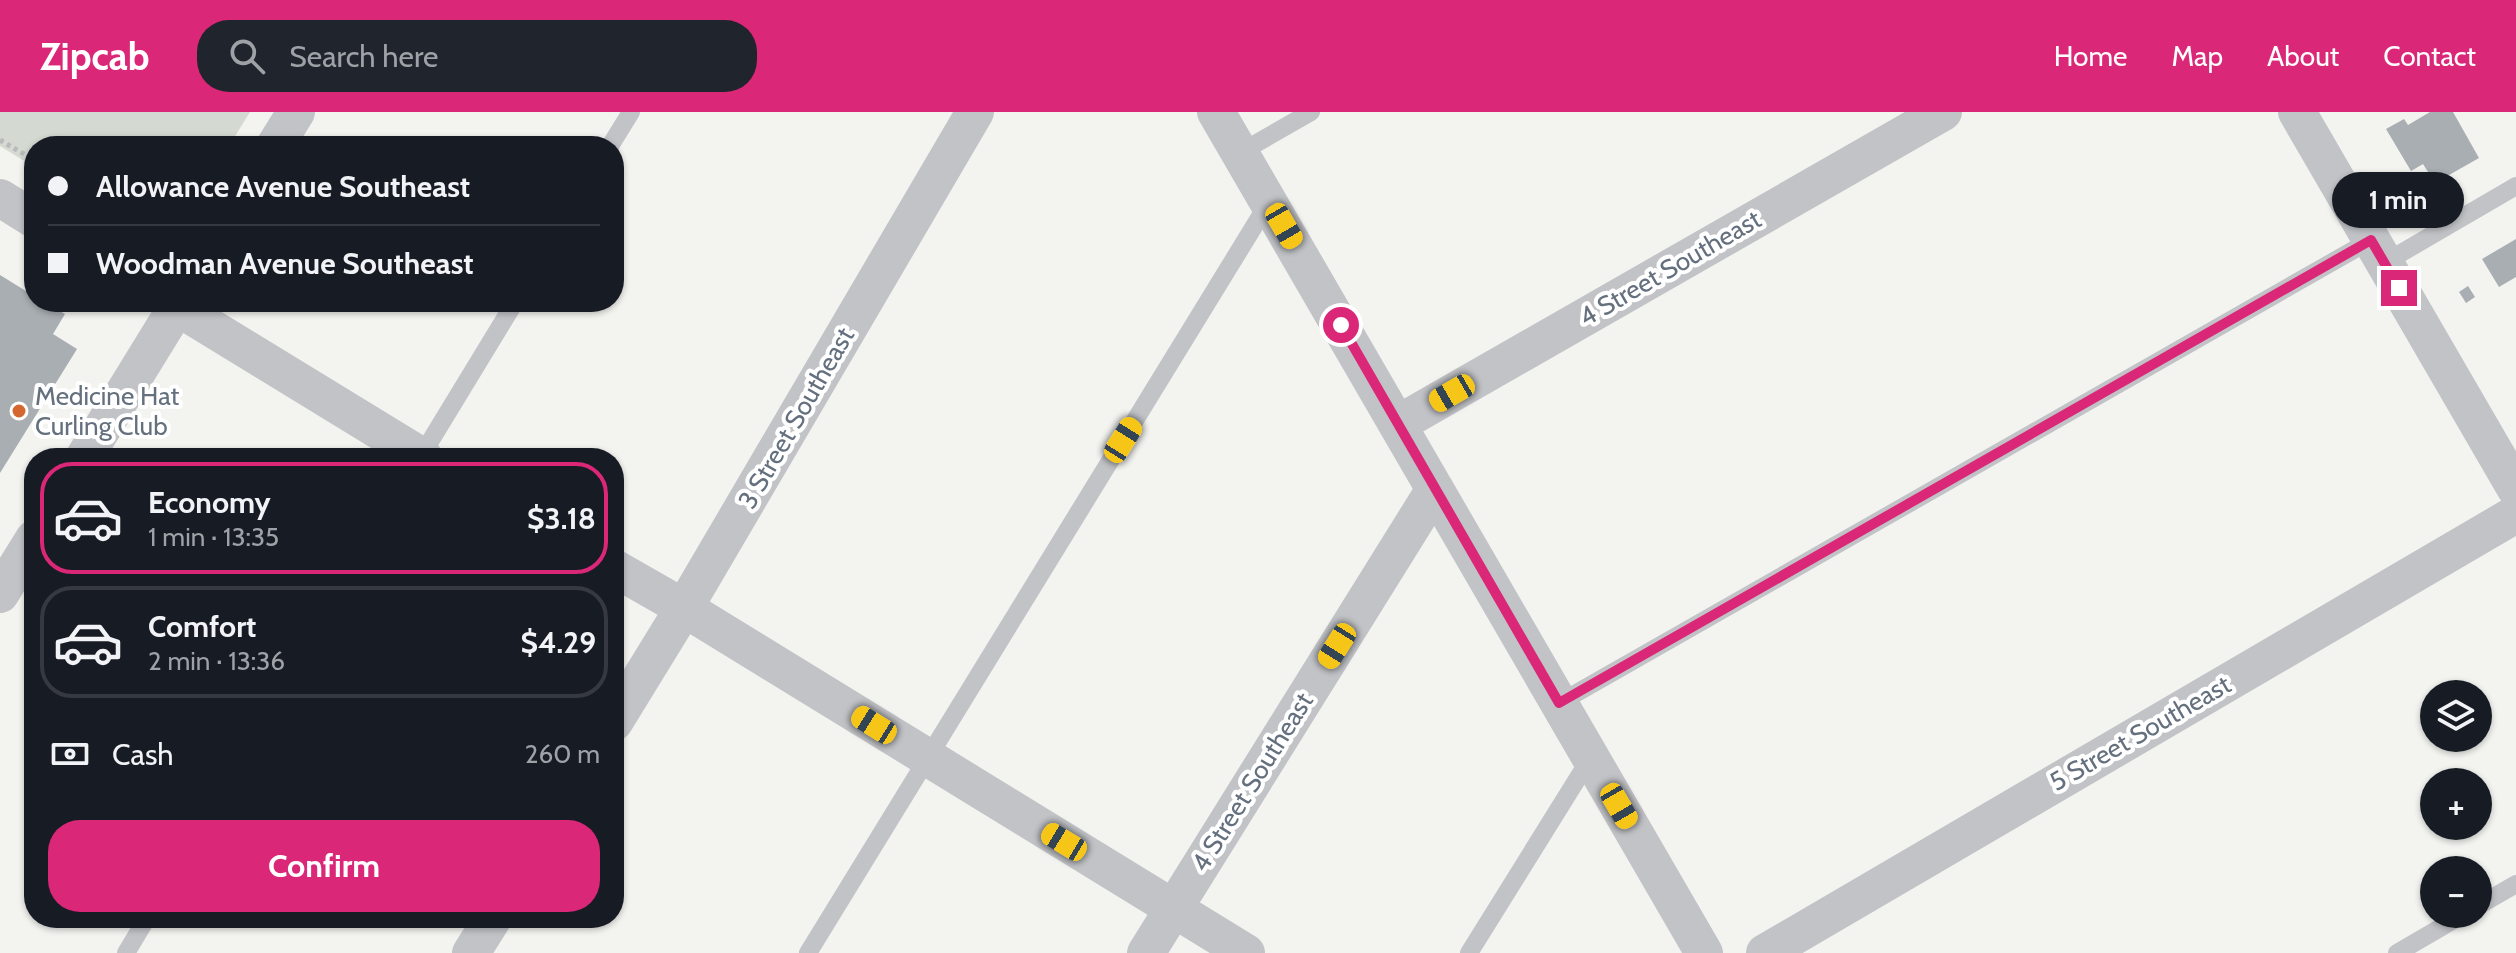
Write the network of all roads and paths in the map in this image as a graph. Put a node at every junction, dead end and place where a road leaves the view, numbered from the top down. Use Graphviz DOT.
graph roads {
  1 [pos="296,112"];
  2 [pos="631,112"];
  3 [pos="975,112"];
  4 [pos="1216,112"];
  5 [pos="1311,112"];
  6 [pos="1943,112"];
  7 [pos="2297,112"];
  8 [pos="281,136"];
  9 [pos="616,136"];
  10 [pos="0,140"];
  11 [pos="1241,152"];
  12 [pos="24,154"];
  13 [pos="2516,186"];
  14 [pos="0,198"];
  15 [pos="1269,202"];
  16 [pos="24,213"];
  17 [pos="2378,252"];
  18 [pos="170,312"];
  19 [pos="188,312"];
  20 [pos="509,312"];
  21 [pos="1398,424"];
  22 [pos="90,448"];
  23 [pos="407,448"];
  24 [pos="427,448"];
  25 [pos="1435,489"];
  26 [pos="2516,489"];
  27 [pos="2516,514"];
  28 [pos="24,555"];
  29 [pos="624,574"];
  30 [pos="0,594"];
  31 [pos="684,608"];
  32 [pos="1559,703"];
  33 [pos="624,706"];
  34 [pos="1591,757"];
  35 [pos="928,758"];
  36 [pos="2516,884"];
  37 [pos="2492,898"];
  38 [pos="1173,909"];
  39 [pos="141,928"];
  40 [pos="487,928"];
  41 [pos="2440,928"];
  42 [pos="126,953"];
  43 [pos="471,953"];
  44 [pos="808,953"];
  45 [pos="1146,953"];
  46 [pos="1246,953"];
  47 [pos="1469,953"];
  48 [pos="1704,953"];
  49 [pos="1765,953"];
  50 [pos="2397,953"];
  1 -- 8 [label="street"];
  2 -- 9 [label="lane"];
  3 -- 31 [label="street, 3 Street Southeast"];
  4 -- 11 [label="street"];
  5 -- 11 [label="lane"];
  6 -- 21 [label="street, 4 Street Southeast"];
  7 -- 17 [label="street"];
  10 -- 12 [label="path"];
  11 -- 15 [label="street"];
  13 -- 17 [label="lane"];
  14 -- 16 [label="street"];
  15 -- 21 [label="street"];
  15 -- 35 [label="lane"];
  17 -- 26 [label="street"];
  17 -- 32 [label="lane"];
  18 -- 22 [label="street"];
  19 -- 23 [label="street"];
  20 -- 24 [label="lane"];
  21 -- 25 [label="street"];
  25 -- 32 [label="street"];
  25 -- 38 [label="street, 4 Street Southeast"];
  27 -- 49 [label="street, 5 Street Southeast"];
  28 -- 30 [label="street"];
  29 -- 31 [label="street"];
  31 -- 33 [label="street, 3 Street Southeast"];
  31 -- 35 [label="street"];
  32 -- 34 [label="street"];
  34 -- 47 [label="lane"];
  34 -- 48 [label="street"];
  35 -- 38 [label="street"];
  35 -- 44 [label="lane"];
  36 -- 37 [label="lane"];
  38 -- 45 [label="street, 4 Street Southeast"];
  38 -- 46 [label="street"];
  39 -- 42 [label="lane"];
  40 -- 43 [label="street"];
  41 -- 50 [label="lane"];
}
